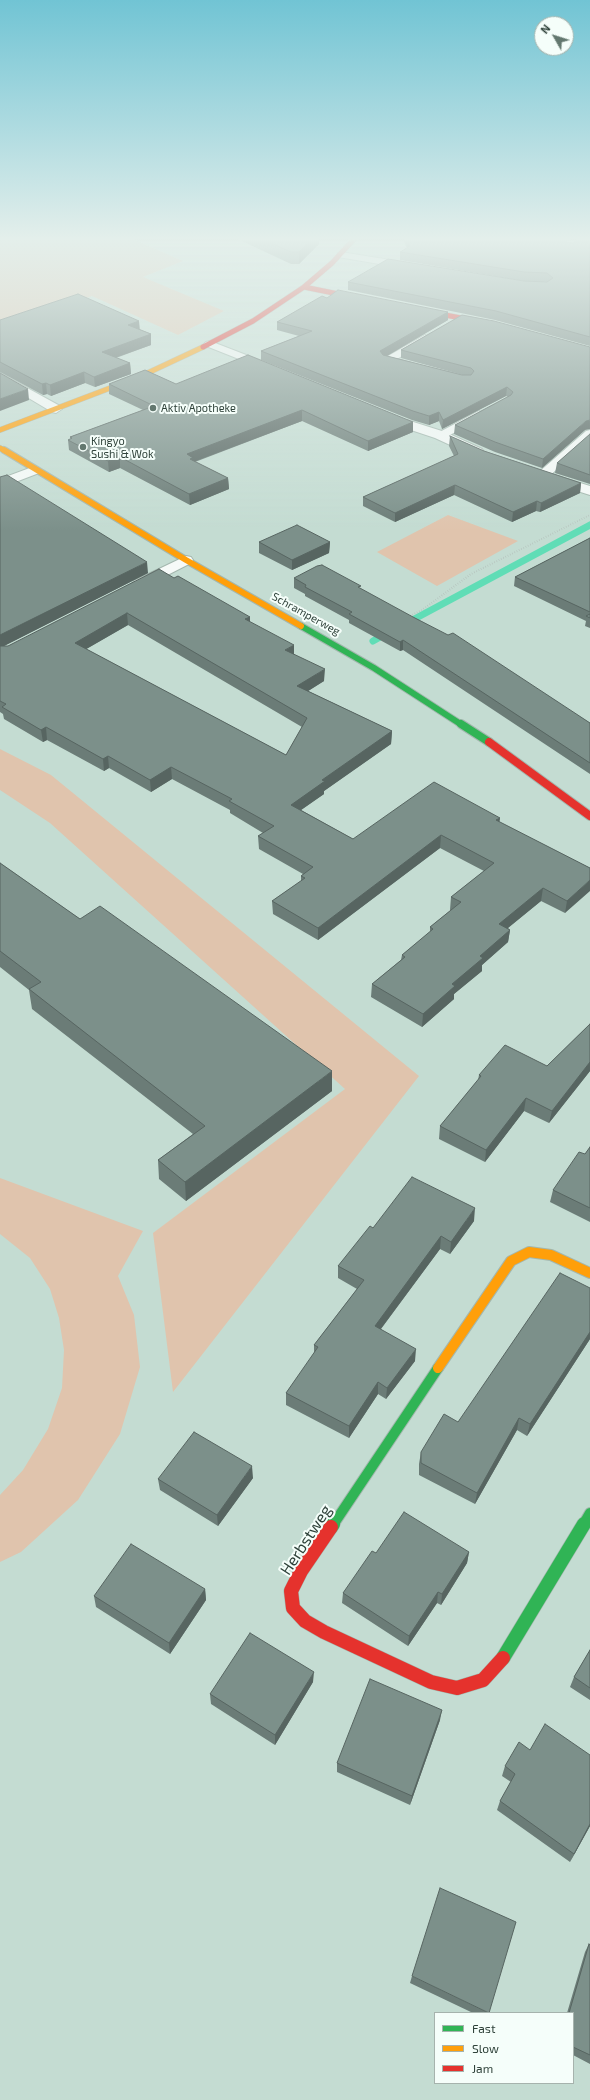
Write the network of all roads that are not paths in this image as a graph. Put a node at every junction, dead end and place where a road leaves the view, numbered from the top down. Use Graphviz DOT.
graph roads {
  1 [pos="227,335"];
  2 [pos="430,335"];
  3 [pos="210,344"];
  4 [pos="416,367"];
  5 [pos="277,370"];
  6 [pos="0,376"];
  7 [pos="492,408"];
  8 [pos="56,409"];
  9 [pos="393,418"];
  10 [pos="407,424"];
  11 [pos="0,430"];
  12 [pos="590,434"];
  13 [pos="440,435"];
  14 [pos="0,448"];
  15 [pos="489,456"];
  16 [pos="35,470"];
  17 [pos="530,470"];
  18 [pos="543,475"];
  19 [pos="0,484"];
  20 [pos="590,491"];
  21 [pos="186,560"];
  22 [pos="130,589"];
  23 [pos="590,816"];
  24 [pos="590,1273"];
  25 [pos="590,1513"];
  1 -- 3 [label="street"];
  2 -- 4 [label="lane"];
  3 -- 5 [label="lane"];
  3 -- 8 [label="street"];
  6 -- 8 [label="lane"];
  7 -- 13 [label="lane"];
  8 -- 11 [label="street"];
  9 -- 10 [label="lane"];
  10 -- 13 [label="street"];
  12 -- 18 [label="lane"];
  13 -- 15 [label="street"];
  14 -- 16 [label="street, Schramperweg"];
  16 -- 19 [label="lane"];
  16 -- 21 [label="street, Schramperweg"];
  17 -- 18 [label="street"];
  18 -- 20 [label="street"];
  21 -- 22 [label="lane"];
  21 -- 23 [label="street, Schramperweg"];
  24 -- 25 [label="street, Herbstweg"];
}
